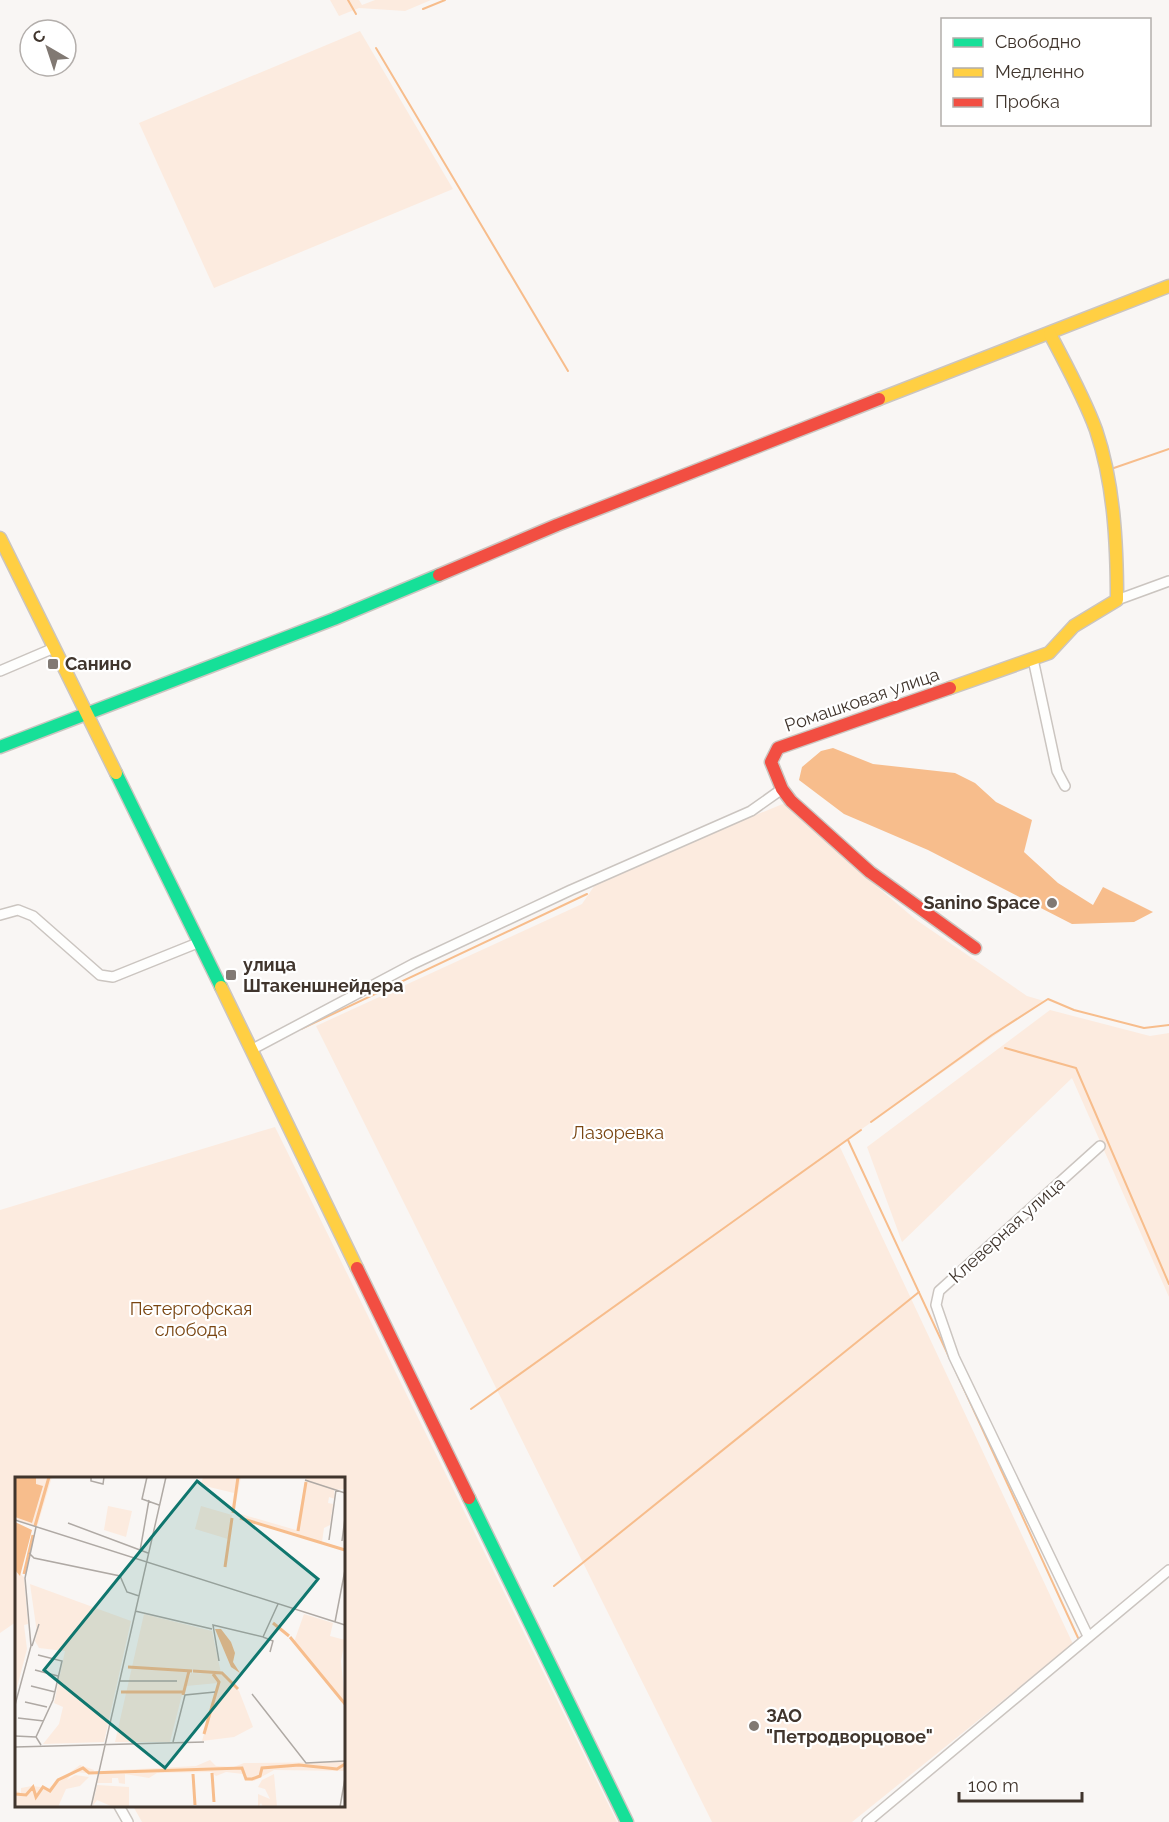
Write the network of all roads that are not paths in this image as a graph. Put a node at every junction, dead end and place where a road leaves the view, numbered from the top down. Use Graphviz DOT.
graph roads {
  1 [pos="1169,286"];
  2 [pos="1050,334"];
  3 [pos="0,538"];
  4 [pos="1169,581"];
  5 [pos="1117,600"];
  6 [pos="54,648"];
  7 [pos="1033,659"];
  8 [pos="0,671"];
  9 [pos="85,713"];
  10 [pos="0,747"];
  11 [pos="1065,786"];
  12 [pos="782,789"];
  13 [pos="0,915"];
  14 [pos="200,942"];
  15 [pos="975,948"];
  16 [pos="251,1050"];
  17 [pos="1100,1146"];
  18 [pos="1169,1570"];
  19 [pos="1088,1636"];
  20 [pos="120,1807"];
  21 [pos="128,1822"];
  22 [pos="627,1822"];
  23 [pos="867,1822"];
  1 -- 2 [label="street"];
  2 -- 5 [label="street"];
  2 -- 9 [label="street"];
  3 -- 6 [label="street"];
  4 -- 5 [label="street"];
  5 -- 7 [label="street, Ромашковая улица"];
  6 -- 8 [label="street"];
  6 -- 9 [label="street"];
  7 -- 11 [label="street"];
  7 -- 12 [label="street, Ромашковая улица"];
  9 -- 10 [label="street"];
  9 -- 14 [label="street"];
  12 -- 15 [label="street, Ромашковая улица"];
  12 -- 16 [label="street"];
  13 -- 14 [label="street"];
  14 -- 16 [label="street"];
  16 -- 22 [label="street"];
  17 -- 19 [label="street, Клеверная улица"];
  18 -- 19 [label="street"];
  19 -- 23 [label="street"];
  20 -- 21 [label="street"];
}
